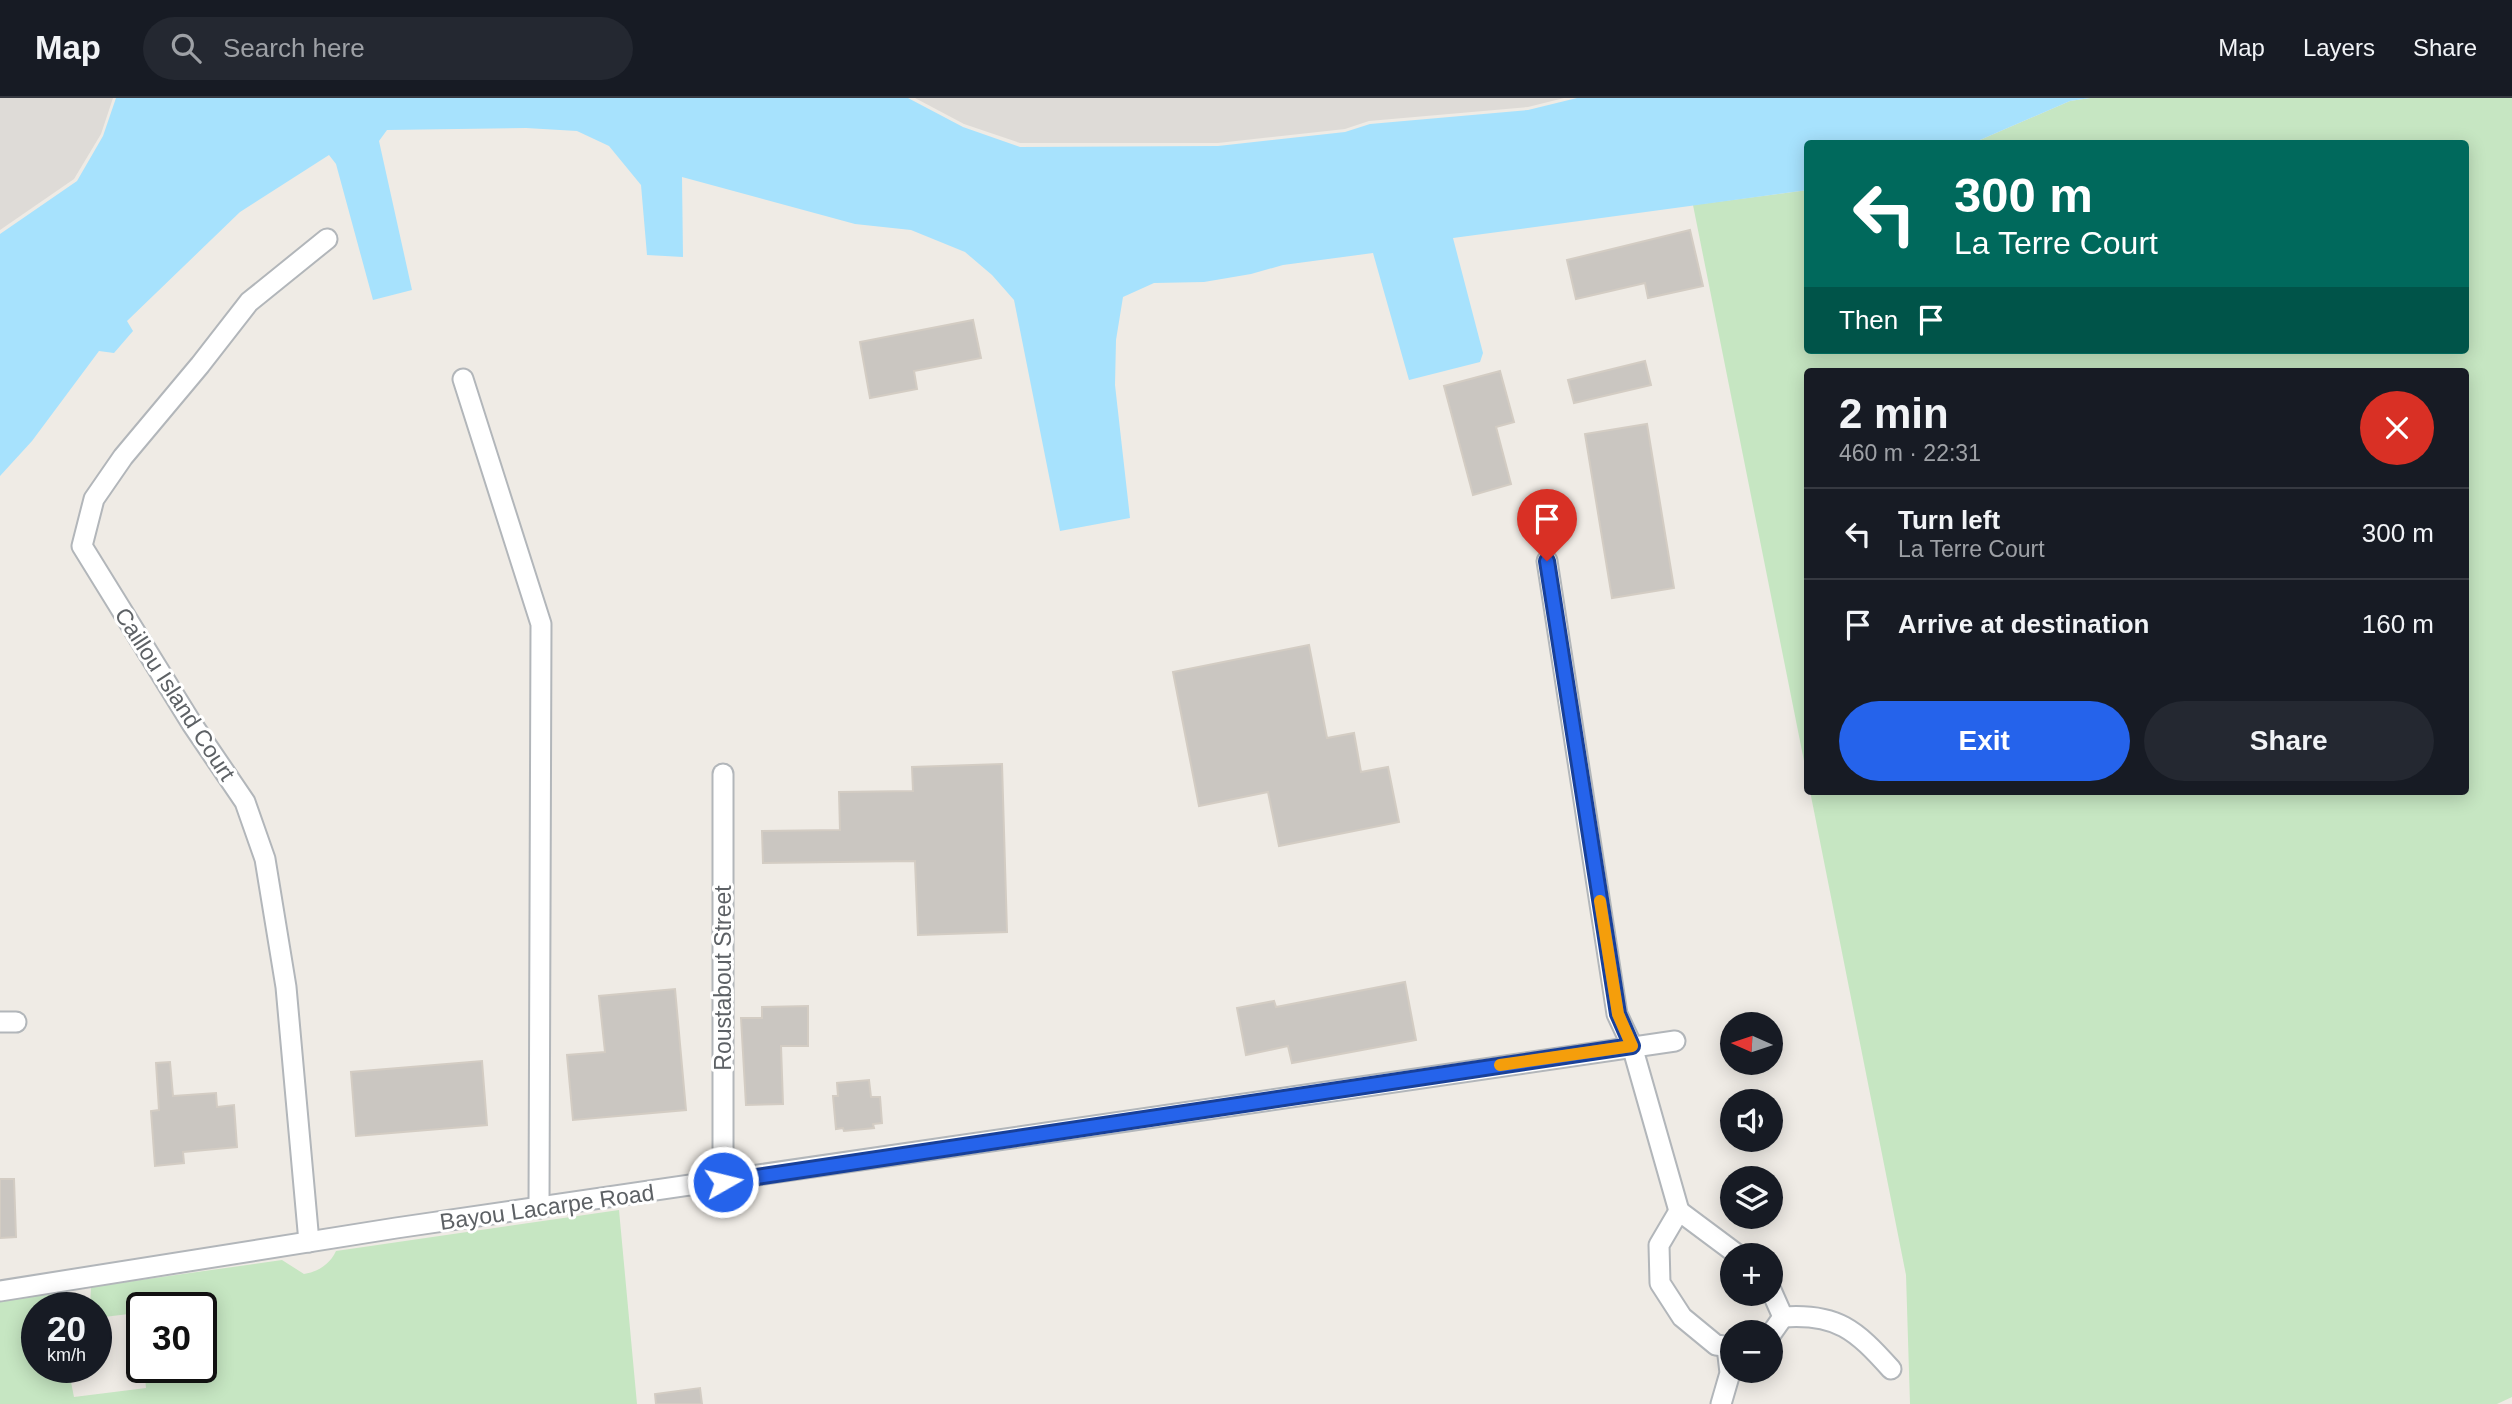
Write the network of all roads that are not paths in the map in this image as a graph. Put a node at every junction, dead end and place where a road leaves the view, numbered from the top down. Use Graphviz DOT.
graph roads {
  1 [pos="327,239"];
  2 [pos="463,379"];
  3 [pos="1547,561"];
  4 [pos="723,774"];
  5 [pos="1675,1041"];
  6 [pos="1632,1046"];
  7 [pos="723,1182"];
  8 [pos="539,1208"];
  9 [pos="1679,1211"];
  10 [pos="309,1242"];
  11 [pos="1722,1243"];
  12 [pos="0,1291"];
  13 [pos="1778,1306"];
  14 [pos="1783,1317"];
  15 [pos="1781,1320"];
  16 [pos="1720,1346"];
  17 [pos="1891,1369"];
  18 [pos="1727,1383"];
  19 [pos="1721,1404"];
  1 -- 10 [label="street, Caillou Island Court"];
  2 -- 8 [label="street"];
  3 -- 6 [label="street"];
  4 -- 7 [label="street, Roustabout Street"];
  5 -- 6 [label="street, Bayou Lacarpe Road"];
  6 -- 7 [label="street, Bayou Lacarpe Road"];
  6 -- 9 [label="street"];
  7 -- 8 [label="street, Bayou Lacarpe Road"];
  8 -- 10 [label="street, Bayou Lacarpe Road"];
  9 -- 11 [label="street"];
  9 -- 16 [label="street"];
  10 -- 12 [label="street, Bayou Lacarpe Road"];
  13 -- 14 [label="street"];
  14 -- 15 [label="street"];
  14 -- 17 [label="street"];
  18 -- 19 [label="street"];
}
